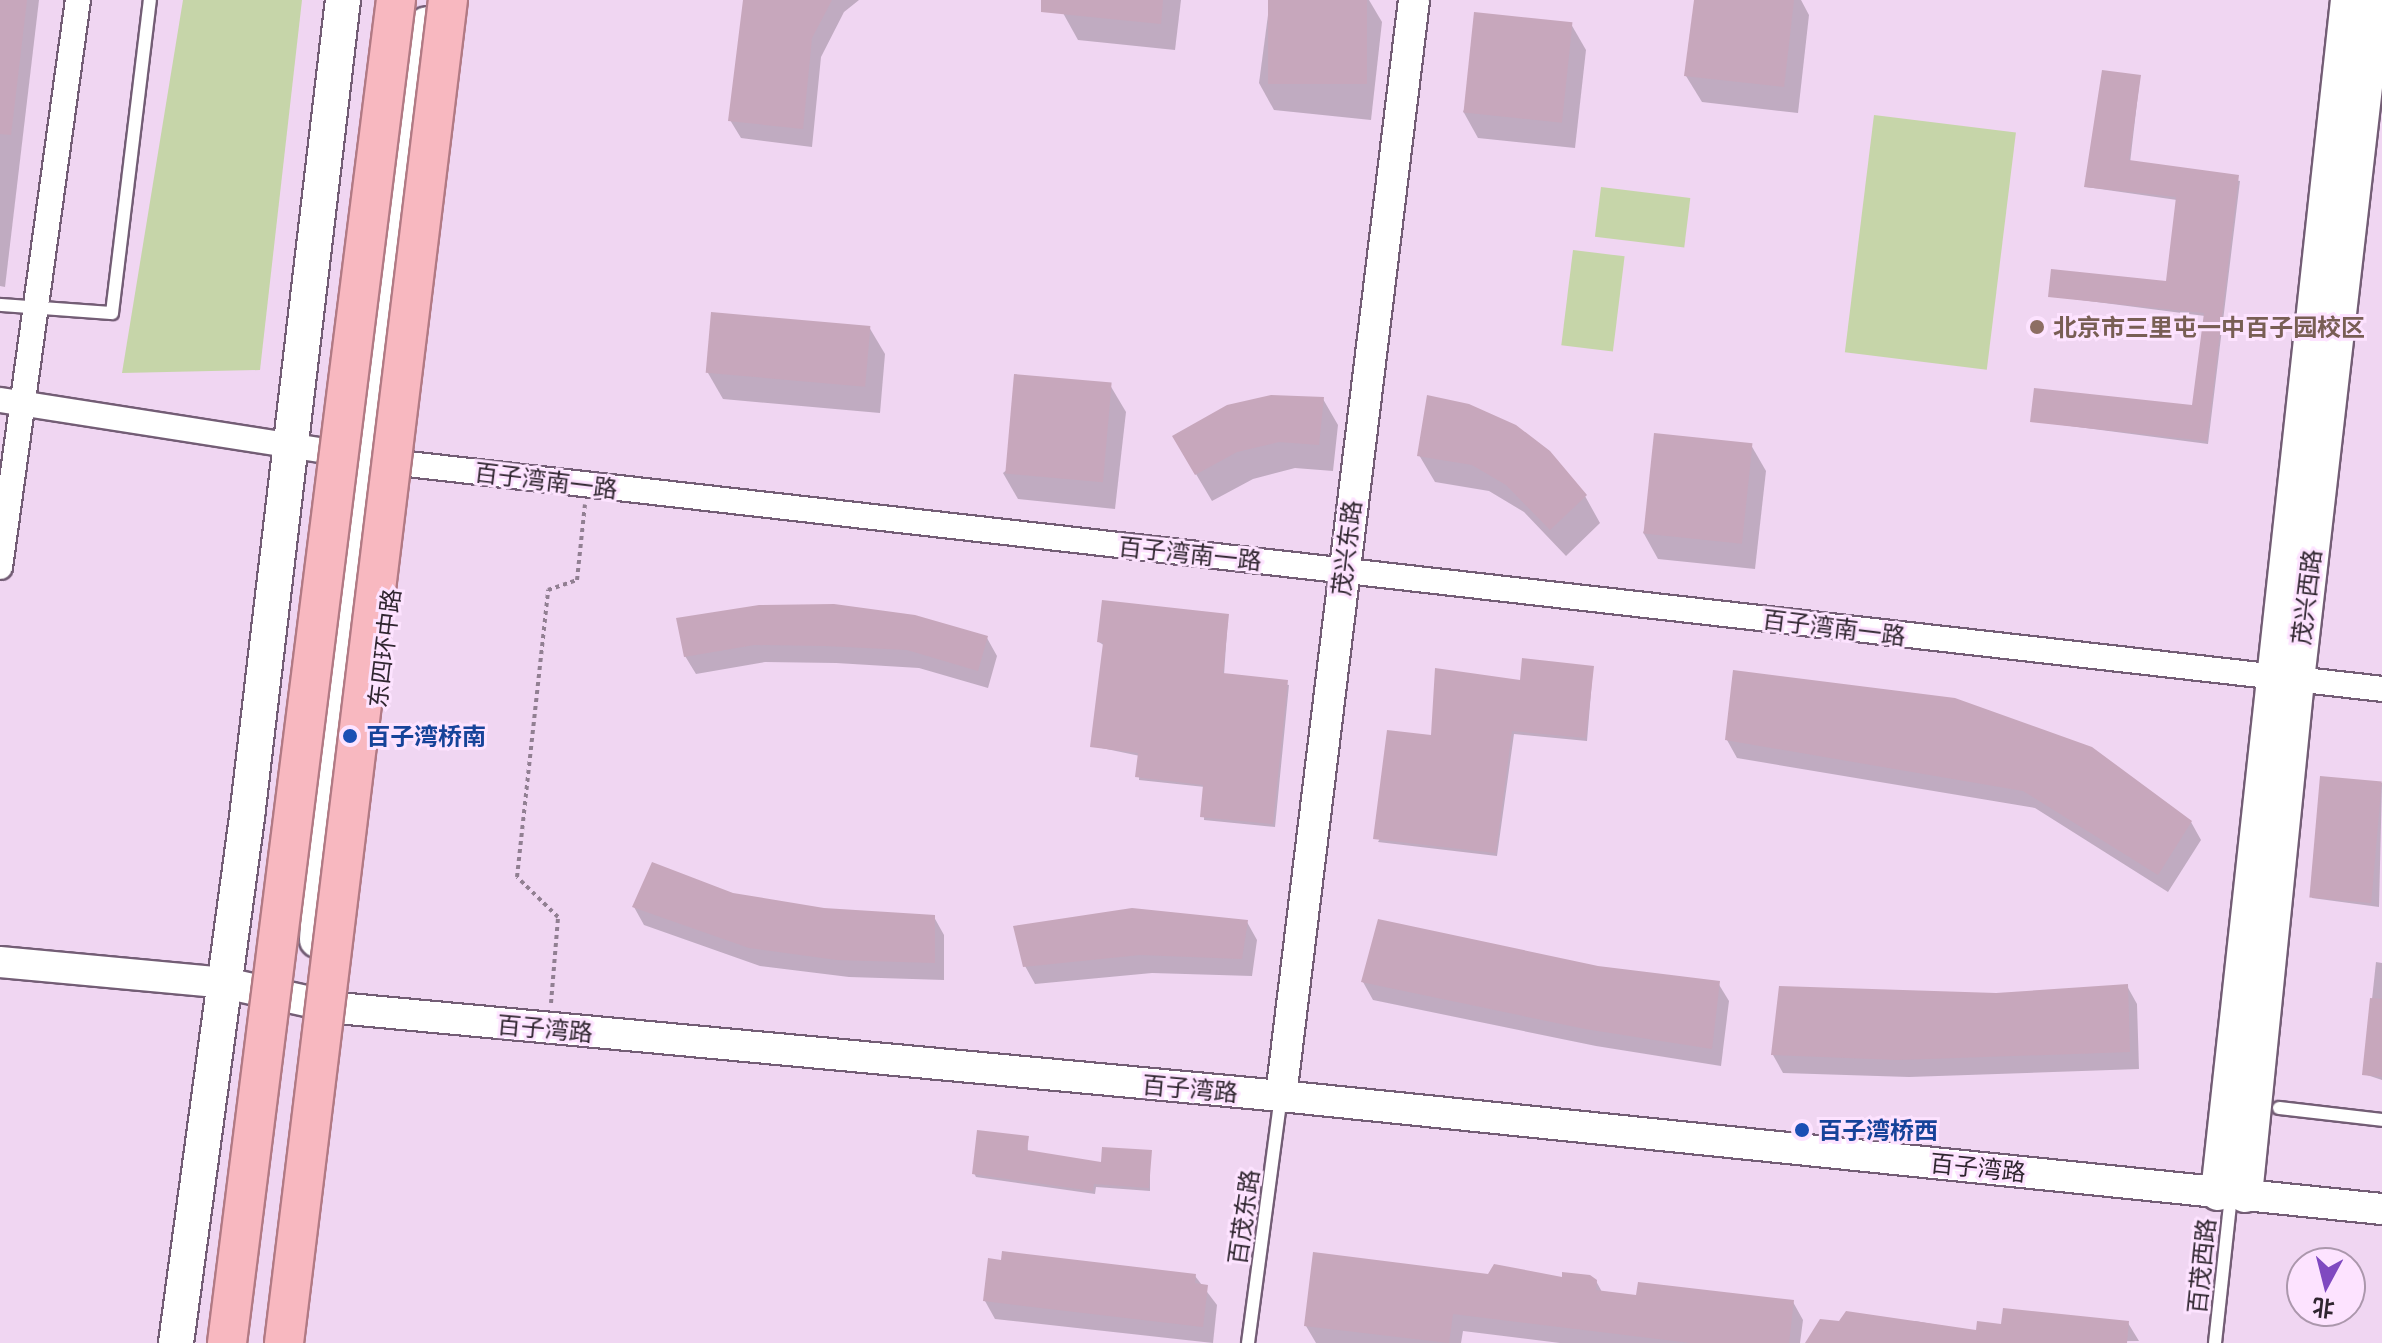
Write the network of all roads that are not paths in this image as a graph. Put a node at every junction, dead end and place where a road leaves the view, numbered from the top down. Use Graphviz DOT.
graph roads {
  1 [pos="78,0"];
  2 [pos="150,0"];
  3 [pos="343,0"];
  4 [pos="381,0"];
  5 [pos="396,0"];
  6 [pos="429,0"];
  7 [pos="448,0"];
  8 [pos="467,0"];
  9 [pos="1414,0"];
  10 [pos="2348,0"];
  11 [pos="2375,0"];
  12 [pos="0,305"];
  13 [pos="34,309"];
  14 [pos="10,401"];
  15 [pos="290,445"];
  16 [pos="325,453"];
  17 [pos="370,459"];
  18 [pos="408,464"];
  19 [pos="0,567"];
  20 [pos="1343,571"];
  21 [pos="2284,678"];
  22 [pos="2382,689"];
  23 [pos="0,962"];
  24 [pos="242,987"];
  25 [pos="325,1004"];
  26 [pos="1281,1096"];
  27 [pos="2279,1108"];
  28 [pos="2382,1120"];
  29 [pos="2231,1194"];
  30 [pos="2382,1209"];
  31 [pos="176,1343"];
  32 [pos="226,1343"];
  33 [pos="267,1343"];
  34 [pos="284,1343"];
  35 [pos="296,1343"];
  36 [pos="1248,1343"];
  37 [pos="2215,1343"];
  1 -- 13 [label="street"];
  2 -- 13 [label="lane"];
  3 -- 15 [label="main road"];
  4 -- 16 [label="main road"];
  5 -- 32 [label="highway, bridge"];
  6 -- 17 [label="main road, 东四环中路"];
  7 -- 34 [label="highway, 东四环中路, bridge"];
  8 -- 18 [label="street, 东四环中路"];
  9 -- 20 [label="street, 茂兴东路"];
  10 -- 21 [label="main road, 茂兴西路"];
  11 -- 21 [label="main road, 茂兴西路"];
  12 -- 13 [label="lane"];
  13 -- 14 [label="street"];
  14 -- 15 [label="street, 百子湾南一路"];
  14 -- 19 [label="street"];
  15 -- 16 [label="street, 百子湾南一路"];
  15 -- 24 [label="main road"];
  16 -- 17 [label="street, 百子湾南一路"];
  16 -- 24 [label="main road"];
  17 -- 18 [label="street, 百子湾南一路"];
  17 -- 25 [label="main road, 东四环中路"];
  18 -- 20 [label="street, 百子湾南一路"];
  18 -- 25 [label="street, 东四环中路"];
  20 -- 21 [label="street, 百子湾南一路"];
  20 -- 26 [label="street, 茂兴东路"];
  21 -- 22 [label="street, 百子湾南一路"];
  21 -- 29 [label="main road, 茂兴西路"];
  23 -- 24 [label="street, 百子湾路"];
  24 -- 25 [label="street, 百子湾路"];
  24 -- 31 [label="main road"];
  24 -- 32 [label="main road"];
  25 -- 26 [label="street, 百子湾路"];
  25 -- 33 [label="main road, 东四环中路"];
  25 -- 35 [label="street, 东四环中路"];
  26 -- 29 [label="street, 百子湾路"];
  26 -- 36 [label="lane, 百茂东路"];
  27 -- 28 [label="lane"];
  29 -- 30 [label="street, 百子湾路"];
  29 -- 37 [label="lane, 百茂西路"];
}
